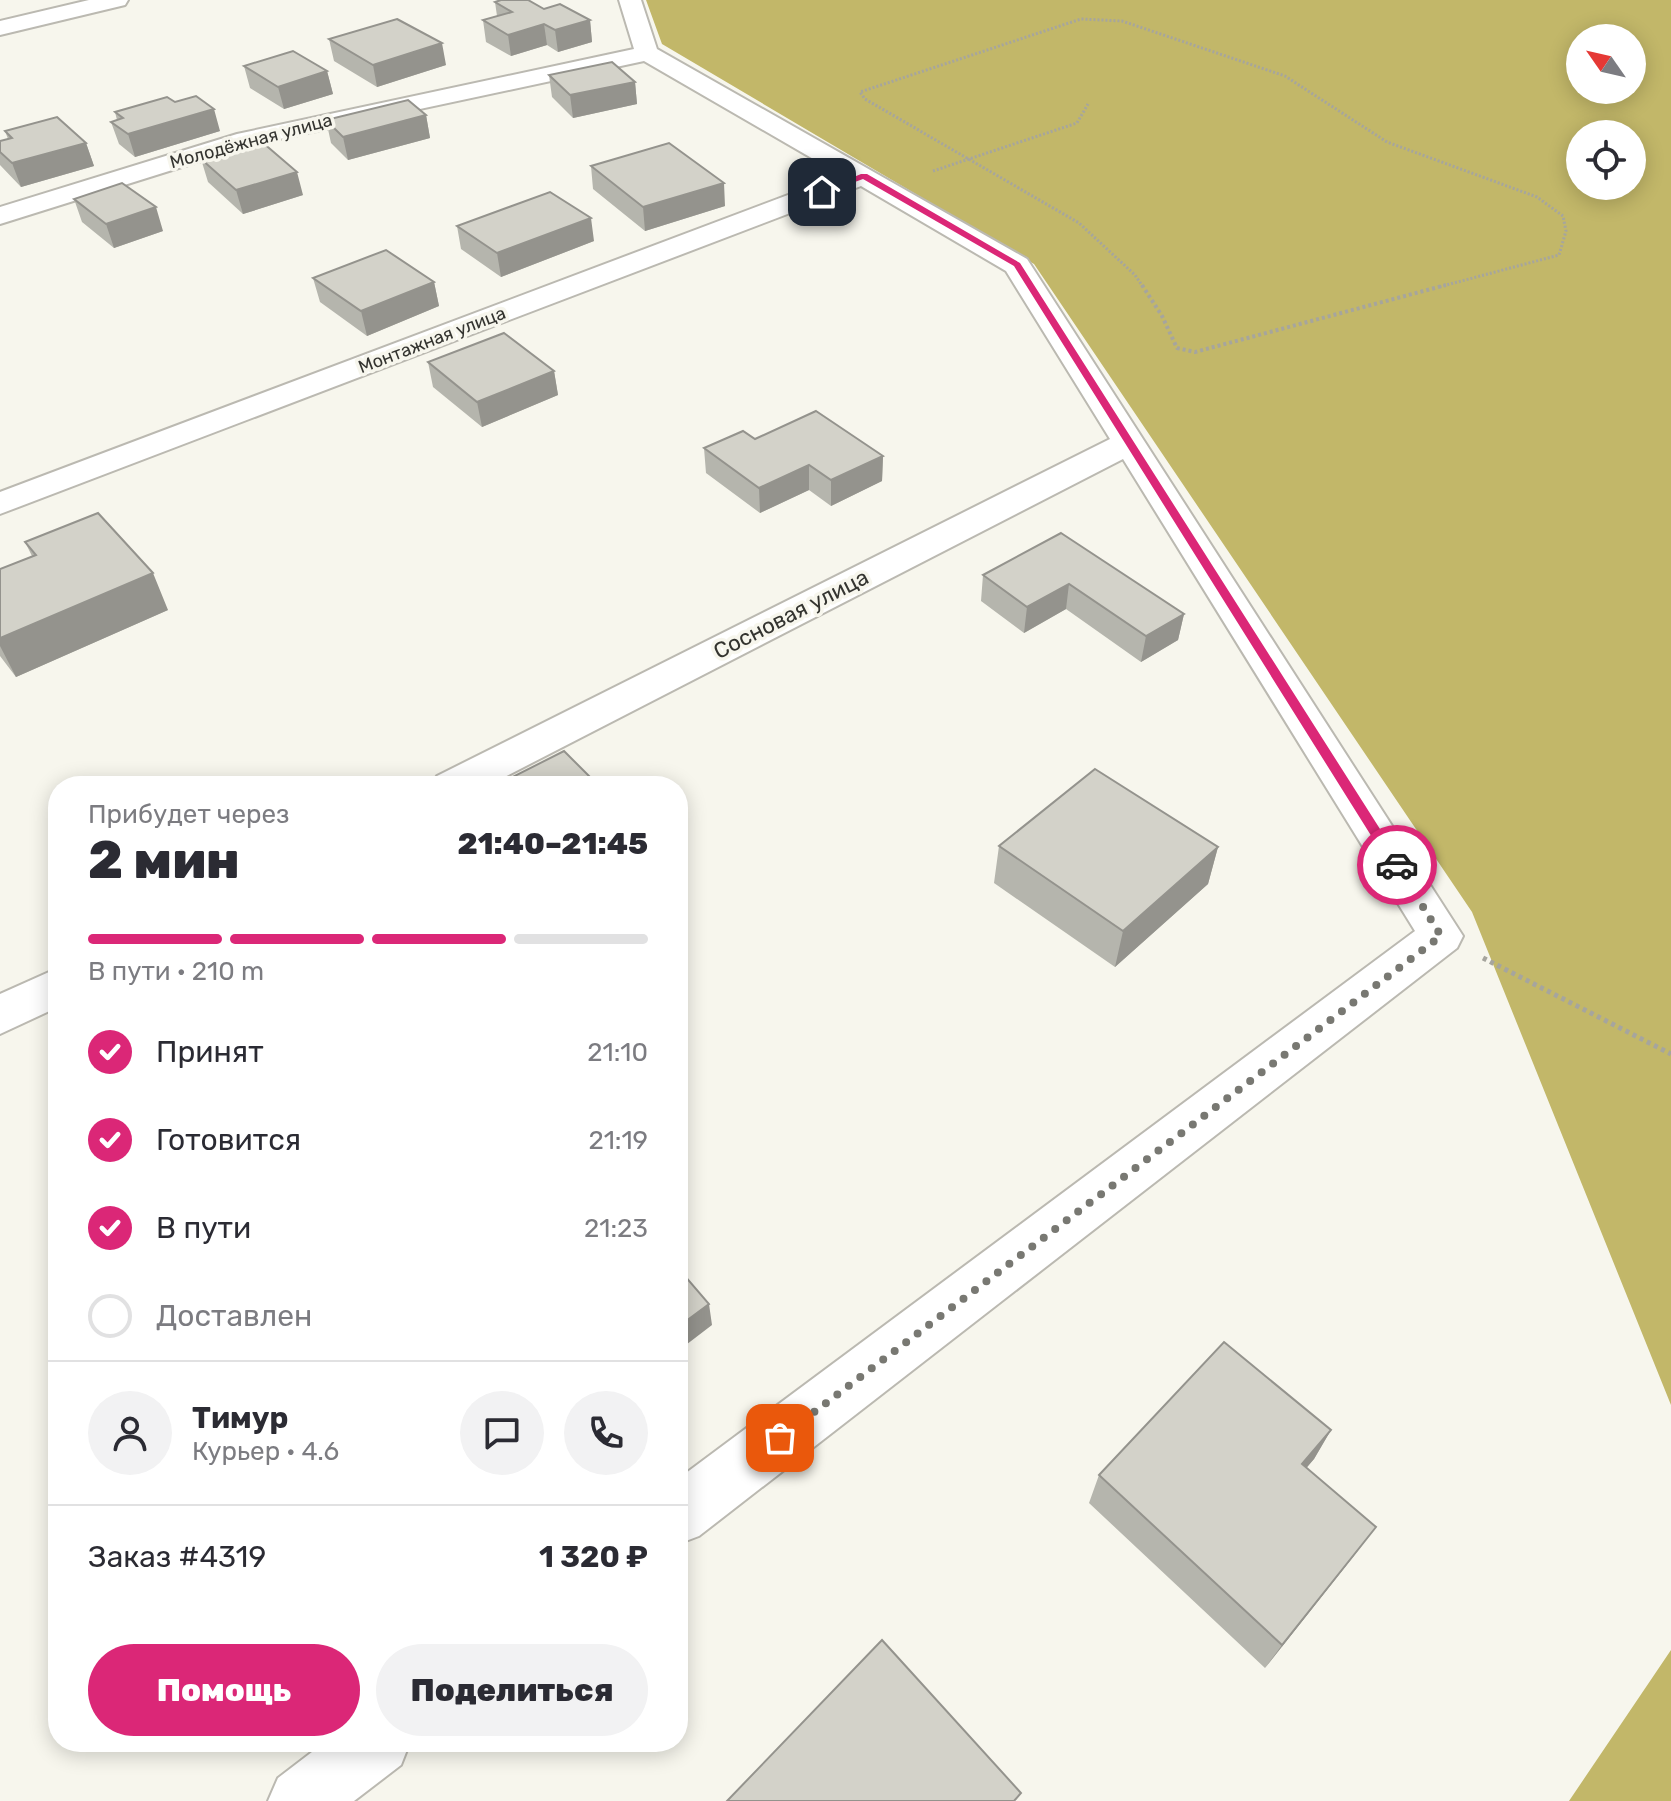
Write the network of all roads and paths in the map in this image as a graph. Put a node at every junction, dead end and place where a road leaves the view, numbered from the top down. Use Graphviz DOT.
graph roads {
  1 [pos="117,0"];
  2 [pos="630,0"];
  3 [pos="0,28"];
  4 [pos="647,53"];
  5 [pos="1088,104"];
  6 [pos="970,159"];
  7 [pos="873,182"];
  8 [pos="0,216"];
  9 [pos="1130,442"];
  10 [pos="0,504"];
  11 [pos="472,776"];
  12 [pos="1441,936"];
  13 [pos="48,991"];
  14 [pos="0,1015"];
  15 [pos="1671,1054"];
  16 [pos="688,1507"];
  17 [pos="365,1752"];
  18 [pos="301,1801"];
  1 -- 3 [label="street"];
  2 -- 4 [label="street"];
  4 -- 7 [label="street"];
  4 -- 8 [label="street, Молодёжная улица"];
  5 -- 6 [label="path"];
  6 -- 6 [label="path"];
  6 -- 7 [label="path"];
  7 -- 9 [label="street"];
  7 -- 10 [label="street, Монтажная улица"];
  9 -- 11 [label="street, Сосновая улица"];
  9 -- 12 [label="street"];
  12 -- 15 [label="path"];
  12 -- 16 [label="street"];
  13 -- 14 [label="street"];
  17 -- 18 [label="street"];
}
